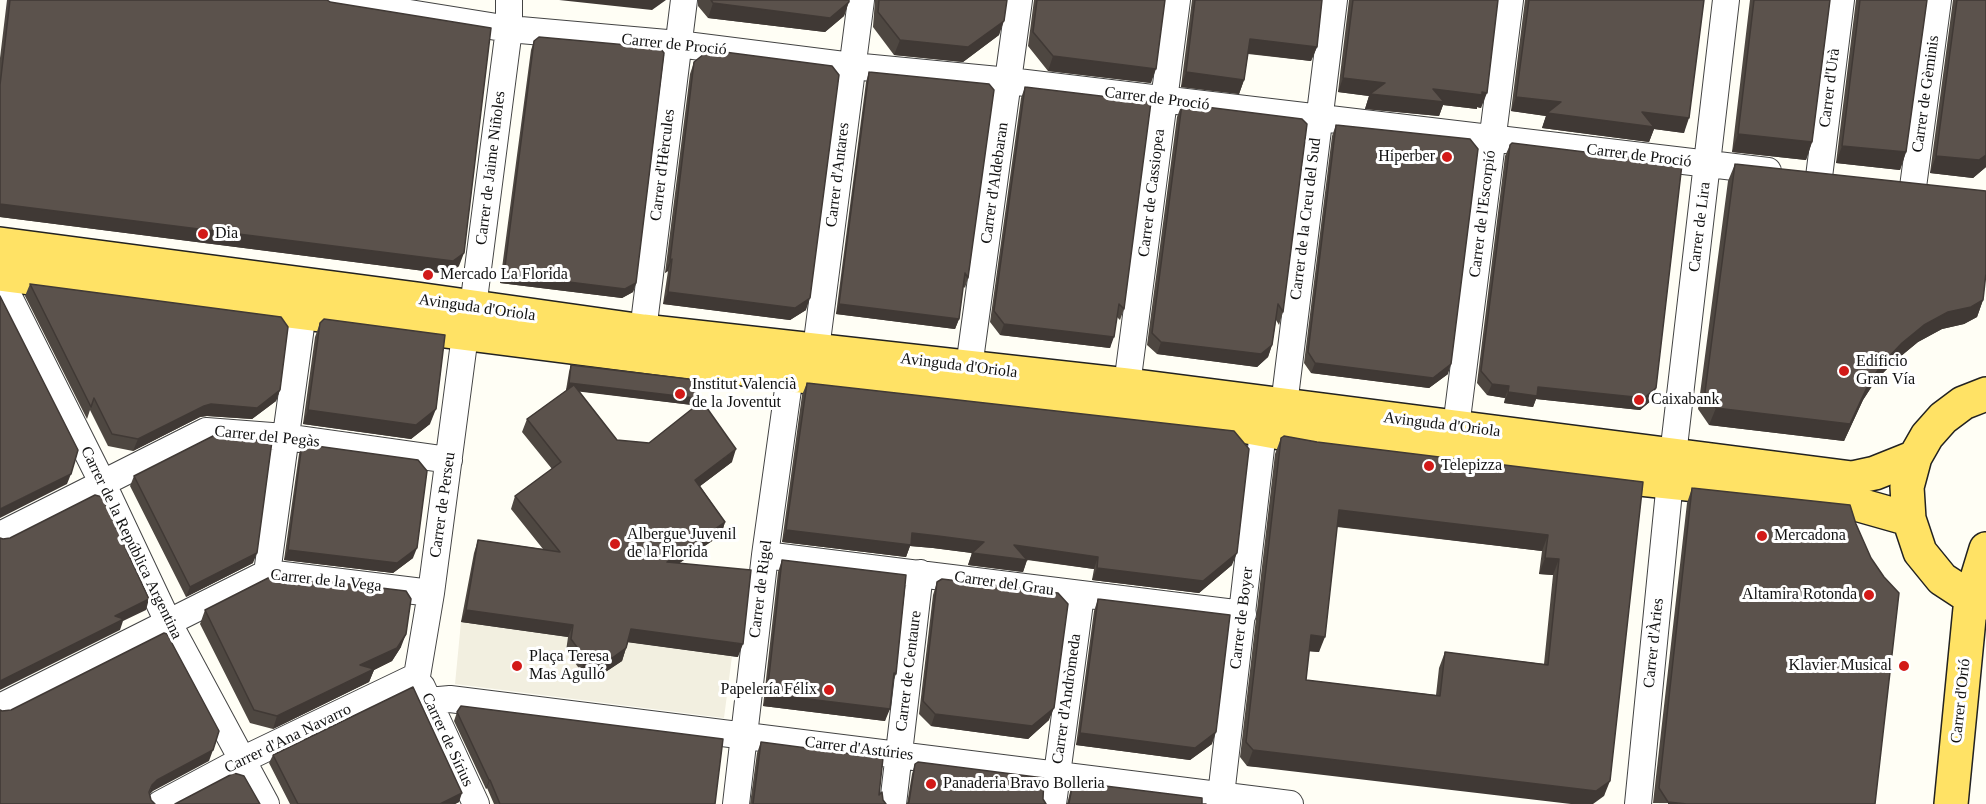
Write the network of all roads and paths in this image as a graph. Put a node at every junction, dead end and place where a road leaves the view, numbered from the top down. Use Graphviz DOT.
graph roads {
  1 [pos="328,0"];
  2 [pos="334,0"];
  3 [pos="509,0"];
  4 [pos="684,0"];
  5 [pos="861,0"];
  6 [pos="1019,0"];
  7 [pos="1177,0"];
  8 [pos="1334,0"];
  9 [pos="1509,0"];
  10 [pos="1726,0"];
  11 [pos="1841,0"];
  12 [pos="1938,0"];
  13 [pos="508,29"];
  14 [pos="678,44"];
  15 [pos="852,66"];
  16 [pos="1009,81"];
  17 [pos="1164,100"];
  18 [pos="1318,119"];
  19 [pos="1493,137"];
  20 [pos="1707,164"];
  21 [pos="1811,176"];
  22 [pos="1912,187"];
  23 [pos="0,244"];
  24 [pos="0,277"];
  25 [pos="303,312"];
  26 [pos="469,321"];
  27 [pos="644,331"];
  28 [pos="816,349"];
  29 [pos="969,367"];
  30 [pos="790,375"];
  31 [pos="1127,385"];
  32 [pos="1986,394"];
  33 [pos="1284,405"];
  34 [pos="1455,428"];
  35 [pos="1263,431"];
  36 [pos="285,437"];
  37 [pos="1915,456"];
  38 [pos="449,460"];
  39 [pos="1672,468"];
  40 [pos="102,482"];
  41 [pos="1909,519"];
  42 [pos="0,535"];
  43 [pos="1986,549"];
  44 [pos="765,555"];
  45 [pos="267,573"];
  46 [pos="920,573"];
  47 [pos="431,593"];
  48 [pos="1081,595"];
  49 [pos="1979,601"];
  50 [pos="1243,614"];
  51 [pos="168,622"];
  52 [pos="417,676"];
  53 [pos="428,701"];
  54 [pos="0,707"];
  55 [pos="744,736"];
  56 [pos="899,754"];
  57 [pos="244,759"];
  58 [pos="1056,774"];
  59 [pos="1221,800"];
  60 [pos="160,804"];
  61 [pos="266,804"];
  62 [pos="476,804"];
  63 [pos="736,804"];
  64 [pos="893,804"];
  65 [pos="1053,804"];
  66 [pos="1290,804"];
  67 [pos="1638,804"];
  68 [pos="1951,804"];
  1 -- 2 [label="street, Carrer de Proció"];
  2 -- 13 [label="street, Carrer de Proció"];
  3 -- 13 [label="street, Carrer de Jaime Niñoles"];
  4 -- 14 [label="street, Carrer d'Hèrcules"];
  5 -- 15 [label="street, Carrer d'Antares"];
  6 -- 16 [label="street, Carrer d'Aldebaran"];
  7 -- 17 [label="street, Carrer de Cassiopea"];
  8 -- 18 [label="street, Carrer de la Creu del Sud"];
  9 -- 19 [label="street, Carrer de l'Escorpió"];
  10 -- 20 [label="street, Carrer de Lira"];
  11 -- 21 [label="street, Carrer d'Urà"];
  12 -- 22 [label="street, Carrer de Gèminis"];
  13 -- 14 [label="street, Carrer de Proció"];
  13 -- 26 [label="street, Carrer de Jaime Niñoles"];
  14 -- 15 [label="street, Carrer de Proció"];
  14 -- 27 [label="street, Carrer d'Hèrcules"];
  15 -- 16 [label="street, Carrer de Proció"];
  15 -- 28 [label="street, Carrer d'Antares"];
  16 -- 17 [label="street, Carrer de Proció"];
  16 -- 29 [label="street, Carrer d'Aldebaran"];
  17 -- 18 [label="street, Carrer de Proció"];
  17 -- 31 [label="street, Carrer de Cassiopea"];
  18 -- 19 [label="street, Carrer de Proció"];
  18 -- 33 [label="street, Carrer de la Creu del Sud"];
  19 -- 20 [label="street, Carrer de Proció"];
  19 -- 34 [label="street, Carrer de l'Escorpió"];
  20 -- 21 [label="street, Carrer de Proció"];
  20 -- 39 [label="street, Carrer de Lira"];
  23 -- 26 [label="main road, Avinguda d'Oriola"];
  24 -- 25 [label="main road, Avinguda d'Oriola"];
  24 -- 40 [label="street, Carrer de la República Argentina"];
  25 -- 26 [label="main road, Avinguda d'Oriola"];
  25 -- 36 [label="street"];
  26 -- 27 [label="main road, Avinguda d'Oriola"];
  26 -- 30 [label="main road, Avinguda d'Oriola"];
  26 -- 38 [label="street, Carrer de Perseu"];
  27 -- 28 [label="main road, Avinguda d'Oriola"];
  28 -- 29 [label="main road, Avinguda d'Oriola"];
  29 -- 31 [label="main road, Avinguda d'Oriola"];
  30 -- 35 [label="main road, Avinguda d'Oriola"];
  30 -- 44 [label="street, Carrer de Rigel"];
  31 -- 33 [label="main road, Avinguda d'Oriola"];
  32 -- 37 [label="main road"];
  33 -- 34 [label="main road, Avinguda d'Oriola"];
  33 -- 35 [label="street"];
  34 -- 39 [label="main road, Avinguda d'Oriola"];
  35 -- 39 [label="main road, Avinguda d'Oriola"];
  35 -- 50 [label="street, Carrer de Boyer"];
  36 -- 38 [label="street, Carrer del Pegàs"];
  36 -- 40 [label="street, Carrer del Pegàs"];
  36 -- 45 [label="street"];
  37 -- 39 [label="main road, Avinguda d'Oriola"];
  37 -- 41 [label="main road"];
  38 -- 47 [label="street, Carrer de Perseu"];
  39 -- 41 [label="main road, Avinguda d'Oriola"];
  39 -- 67 [label="street, Carrer d'Àries"];
  40 -- 42 [label="street, Carrer del Pegàs"];
  40 -- 51 [label="street, Carrer de la República Argentina"];
  41 -- 49 [label="main road"];
  43 -- 49 [label="main road, Carrer d'Orió"];
  44 -- 46 [label="street, Carrer del Grau"];
  44 -- 55 [label="street, Carrer de Rigel"];
  45 -- 47 [label="street, Carrer de la Vega"];
  45 -- 51 [label="street, Carrer de la Vega"];
  46 -- 48 [label="street, Carrer del Grau"];
  46 -- 56 [label="street, Carrer de Centaure"];
  47 -- 52 [label="street, Carrer de Perseu"];
  48 -- 50 [label="street, Carrer del Grau"];
  48 -- 58 [label="street, Carrer d'Andròmeda"];
  49 -- 68 [label="main road, Carrer d'Orió"];
  50 -- 59 [label="street, Carrer de Boyer"];
  51 -- 54 [label="street, Carrer de la Vega"];
  51 -- 57 [label="street, Carrer de la República Argentina"];
  52 -- 53 [label="street, Carrer de Sírius"];
  52 -- 57 [label="street, Carrer d'Ana Navarro"];
  53 -- 55 [label="street, Carrer d'Astúries"];
  53 -- 62 [label="street, Carrer de Sírius"];
  55 -- 56 [label="street, Carrer d'Astúries"];
  55 -- 63 [label="street, Carrer de Rigel"];
  56 -- 58 [label="street, Carrer d'Astúries"];
  56 -- 64 [label="street, Carrer de Centaure"];
  57 -- 60 [label="street, Carrer d'Ana Navarro"];
  57 -- 61 [label="street, Carrer de la República Argentina"];
  58 -- 59 [label="street, Carrer d'Astúries"];
  58 -- 65 [label="street, Carrer d'Andròmeda"];
  59 -- 66 [label="street, Carrer d'Astúries"];
}
